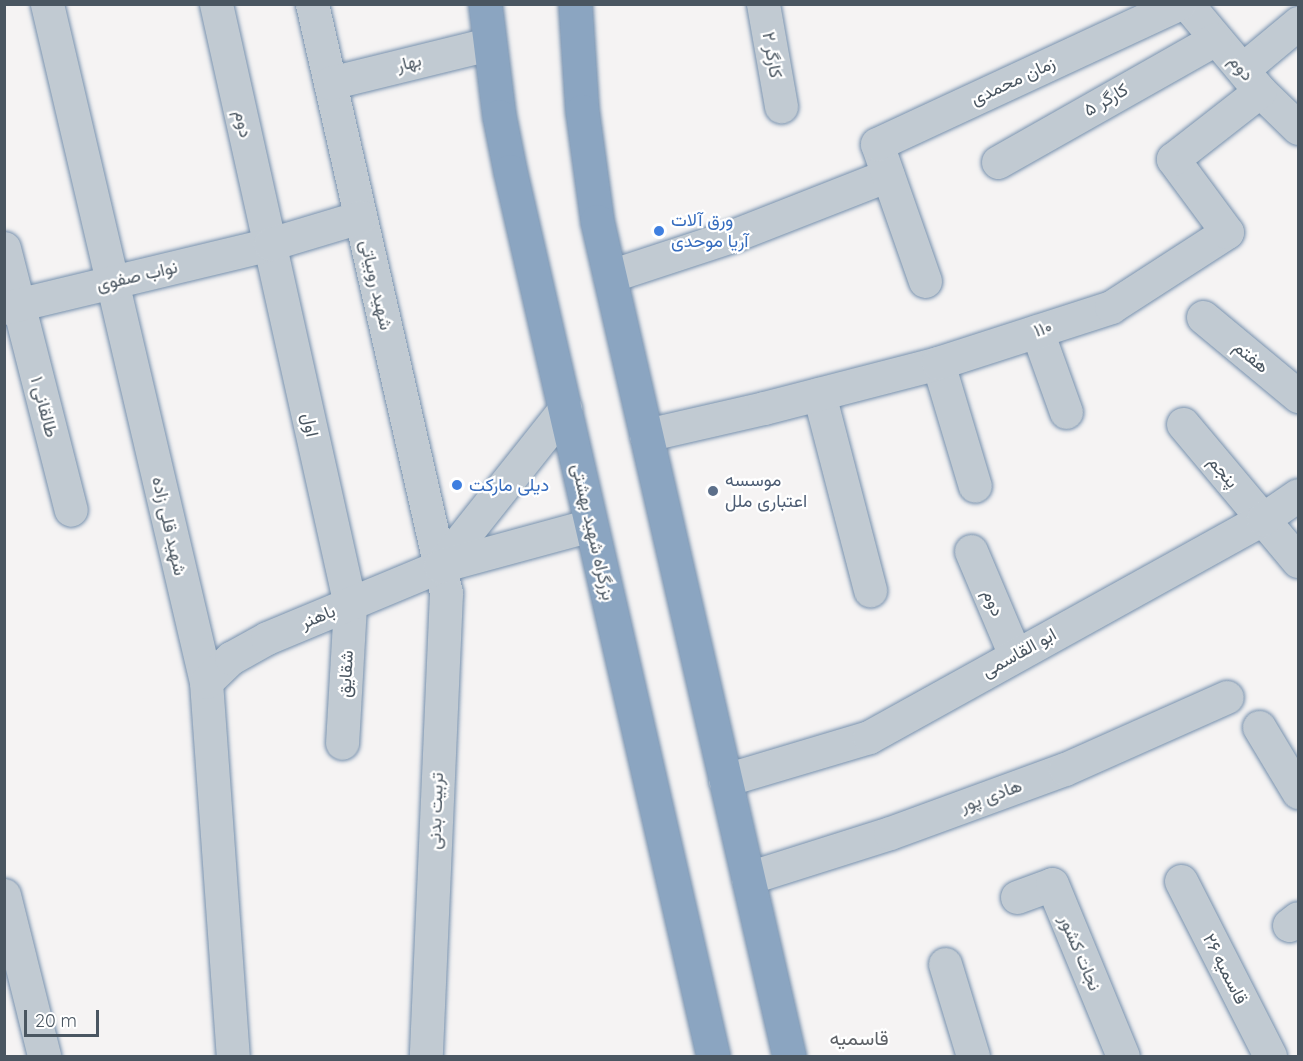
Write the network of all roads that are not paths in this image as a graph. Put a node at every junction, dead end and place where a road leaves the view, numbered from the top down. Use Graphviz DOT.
graph roads {
  1 [pos="47,4"];
  2 [pos="216,4"];
  3 [pos="312,4"];
  4 [pos="485,4"];
  5 [pos="575,4"];
  6 [pos="763,4"];
  7 [pos="1179,4"];
  8 [pos="1187,4"];
  9 [pos="1299,23"];
  10 [pos="1215,39"];
  11 [pos="489,44"];
  12 [pos="1252,80"];
  13 [pos="330,83"];
  14 [pos="781,106"];
  15 [pos="1299,128"];
  16 [pos="998,162"];
  17 [pos="888,175"];
  18 [pos="360,217"];
  19 [pos="270,244"];
  20 [pos="4,249"];
  21 [pos="610,276"];
  22 [pos="925,281"];
  23 [pos="112,282"];
  24 [pos="11,307"];
  25 [pos="1203,317"];
  26 [pos="1036,331"];
  27 [pos="938,363"];
  28 [pos="819,394"];
  29 [pos="1299,396"];
  30 [pos="565,409"];
  31 [pos="1066,412"];
  32 [pos="1183,424"];
  33 [pos="646,435"];
  34 [pos="975,486"];
  35 [pos="1299,495"];
  36 [pos="71,510"];
  37 [pos="1263,519"];
  38 [pos="591,525"];
  39 [pos="971,550"];
  40 [pos="1299,561"];
  41 [pos="440,566"];
  42 [pos="870,590"];
  43 [pos="350,605"];
  44 [pos="1015,655"];
  45 [pos="206,682"];
  46 [pos="1227,697"];
  47 [pos="1259,727"];
  48 [pos="342,743"];
  49 [pos="725,780"];
  50 [pos="1299,792"];
  51 [pos="748,878"];
  52 [pos="1181,881"];
  53 [pos="4,895"];
  54 [pos="1017,897"];
  55 [pos="945,964"];
  56 [pos="44,1056"];
  57 [pos="233,1056"];
  58 [pos="426,1056"];
  59 [pos="713,1056"];
  60 [pos="789,1056"];
  61 [pos="973,1056"];
  62 [pos="1123,1056"];
  63 [pos="1270,1056"];
  1 -- 23 [label="street, شهید قلی زاده"];
  2 -- 19 [label="street, دوم"];
  3 -- 13 [label="street, شهید روبیاتی"];
  4 -- 11 [label="highway, بزرگراه شهید بهشتی"];
  5 -- 21 [label="highway"];
  6 -- 14 [label="street, کارگر ۲"];
  7 -- 17 [label="street, زمان محمدی"];
  8 -- 10 [label="street, دوم"];
  9 -- 12 [label="street"];
  10 -- 12 [label="street, دوم"];
  10 -- 16 [label="street, کارگر ۵"];
  11 -- 13 [label="street, بهار"];
  11 -- 30 [label="highway, بزرگراه شهید بهشتی"];
  12 -- 15 [label="street, دوم"];
  12 -- 26 [label="street, ۱۱۰"];
  13 -- 18 [label="street, شهید روبیاتی"];
  17 -- 21 [label="street"];
  17 -- 22 [label="street, زمان محمدی"];
  18 -- 19 [label="street, نواب صفوی"];
  18 -- 41 [label="street, شهید روبیاتی"];
  19 -- 23 [label="street, نواب صفوی"];
  19 -- 43 [label="street, اول"];
  20 -- 24 [label="street, طالقانی ۱"];
  21 -- 33 [label="highway"];
  23 -- 24 [label="street, نواب صفوی"];
  23 -- 45 [label="street, شهید قلی زاده"];
  24 -- 36 [label="street, طالقانی ۱"];
  25 -- 29 [label="street, هفتم"];
  26 -- 27 [label="street, ۱۱۰"];
  26 -- 31 [label="street"];
  27 -- 28 [label="street, ۱۱۰"];
  27 -- 34 [label="street"];
  28 -- 33 [label="street, ۱۱۰"];
  28 -- 42 [label="street"];
  30 -- 38 [label="highway, بزرگراه شهید بهشتی"];
  30 -- 41 [label="street, باهنر"];
  32 -- 37 [label="street, پنجم"];
  33 -- 49 [label="highway"];
  35 -- 37 [label="street, ابو القاسمی"];
  37 -- 40 [label="street, پنجم"];
  37 -- 44 [label="street, ابو القاسمی"];
  38 -- 41 [label="street, باهنر"];
  38 -- 59 [label="highway, بزرگراه شهید بهشتی"];
  39 -- 44 [label="street, دوم"];
  41 -- 43 [label="street, باهنر"];
  41 -- 58 [label="street, تربیت بدنی"];
  43 -- 45 [label="street, باهنر"];
  43 -- 48 [label="street, شقایق"];
  44 -- 49 [label="street, ابو القاسمی"];
  45 -- 57 [label="street, شهید قلی زاده"];
  46 -- 51 [label="street, هادی پور"];
  47 -- 50 [label="street"];
  49 -- 51 [label="highway"];
  51 -- 60 [label="highway"];
  52 -- 63 [label="street, قاسمیه ۲۶"];
  53 -- 56 [label="street"];
  54 -- 62 [label="street, نجات کشور"];
  55 -- 61 [label="street"];
}
